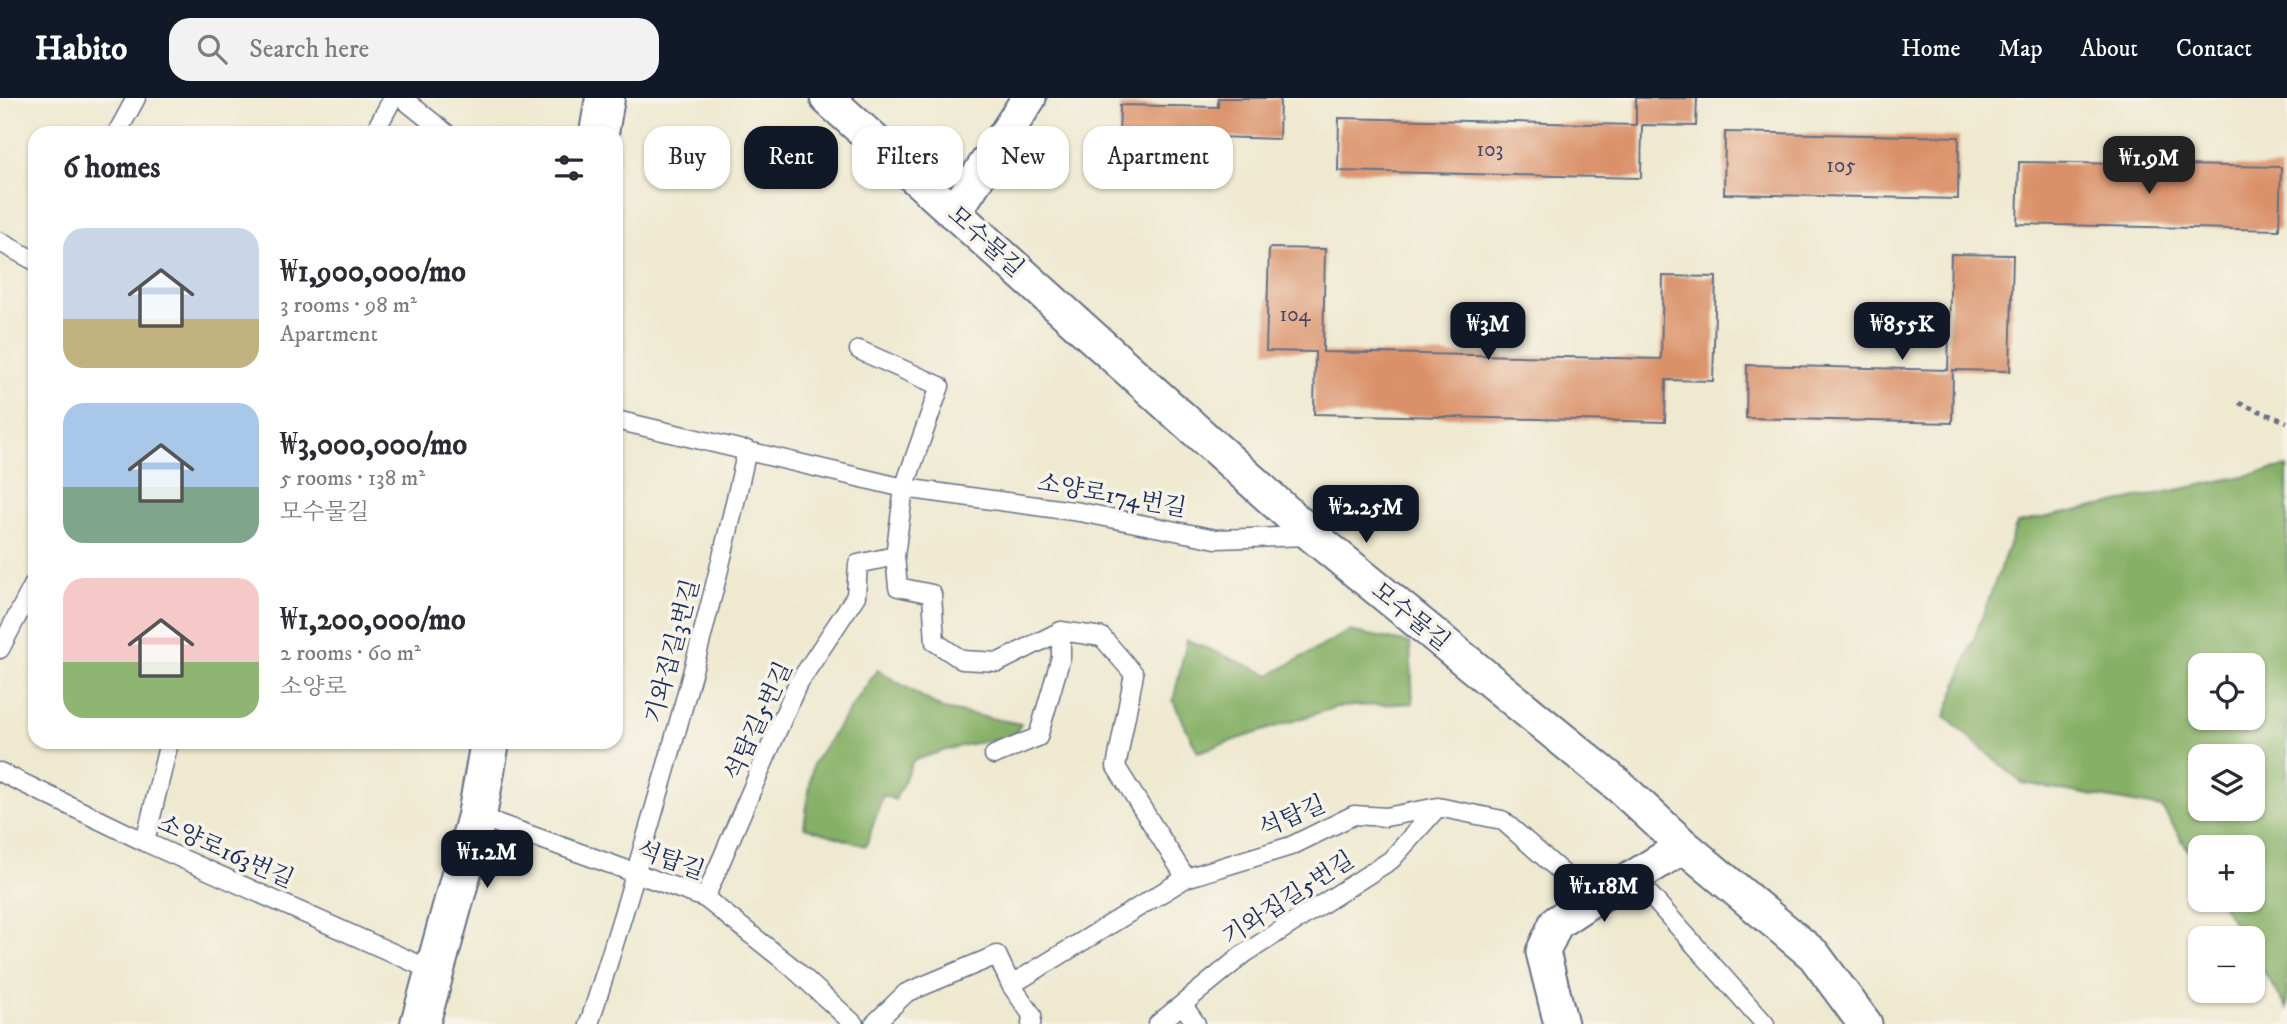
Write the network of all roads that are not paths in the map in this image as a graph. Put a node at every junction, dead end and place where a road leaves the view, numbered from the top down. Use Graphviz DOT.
graph roads {
  1 [pos="136,98"];
  2 [pos="393,98"];
  3 [pos="402,98"];
  4 [pos="605,98"];
  5 [pos="827,98"];
  6 [pos="1030,98"];
  7 [pos="121,126"];
  8 [pos="378,126"];
  9 [pos="437,126"];
  10 [pos="600,126"];
  11 [pos="954,213"];
  12 [pos="0,242"];
  13 [pos="28,257"];
  14 [pos="859,350"];
  15 [pos="623,422"];
  16 [pos="747,450"];
  17 [pos="904,488"];
  18 [pos="1313,536"];
  19 [pos="895,556"];
  20 [pos="28,595"];
  21 [pos="1061,631"];
  22 [pos="0,649"];
  23 [pos="167,749"];
  24 [pos="489,749"];
  25 [pos="994,755"];
  26 [pos="0,772"];
  27 [pos="1438,807"];
  28 [pos="477,816"];
  29 [pos="145,842"];
  30 [pos="1684,846"];
  31 [pos="636,874"];
  32 [pos="1634,877"];
  33 [pos="1186,878"];
  34 [pos="705,898"];
  35 [pos="1592,900"];
  36 [pos="433,971"];
  37 [pos="1011,985"];
  38 [pos="1183,1006"];
  39 [pos="420,1024"];
  40 [pos="589,1024"];
  41 [pos="854,1024"];
  42 [pos="874,1024"];
  43 [pos="1031,1024"];
  44 [pos="1158,1024"];
  45 [pos="1196,1024"];
  46 [pos="1561,1024"];
  47 [pos="1765,1024"];
  48 [pos="1865,1024"];
  1 -- 7 [label="lane"];
  2 -- 8 [label="lane"];
  3 -- 9 [label="lane"];
  4 -- 10 [label="street"];
  5 -- 11 [label="street, 모수물길"];
  6 -- 11 [label="street"];
  11 -- 18 [label="street, 모수물길"];
  12 -- 13 [label="lane"];
  14 -- 17 [label="lane"];
  15 -- 16 [label="lane, 소양로174번길"];
  16 -- 17 [label="lane, 소양로174번길"];
  16 -- 31 [label="lane, 기와집길3번길"];
  17 -- 18 [label="lane, 소양로174번길"];
  17 -- 19 [label="lane"];
  18 -- 30 [label="street, 모수물길"];
  19 -- 21 [label="lane"];
  19 -- 34 [label="lane, 석탑길5번길"];
  20 -- 22 [label="lane"];
  21 -- 25 [label="lane"];
  21 -- 33 [label="lane"];
  23 -- 29 [label="lane"];
  24 -- 28 [label="street"];
  26 -- 29 [label="lane, 소양로163번길"];
  27 -- 33 [label="lane, 석탑길"];
  27 -- 35 [label="lane, 석탑길"];
  27 -- 38 [label="lane, 기와집길5번길"];
  28 -- 31 [label="lane, 석탑길"];
  28 -- 36 [label="street"];
  29 -- 36 [label="lane, 소양로163번길"];
  30 -- 32 [label="street"];
  30 -- 48 [label="street, 모수물길"];
  31 -- 34 [label="lane, 석탑길"];
  31 -- 40 [label="lane, 기와집길3번길"];
  32 -- 35 [label="street"];
  32 -- 47 [label="lane"];
  33 -- 37 [label="lane, 석탑길"];
  34 -- 41 [label="lane, 석탑길"];
  35 -- 46 [label="street"];
  36 -- 39 [label="street"];
  37 -- 42 [label="lane"];
  37 -- 43 [label="lane"];
  38 -- 44 [label="lane, 기와집길5번길"];
  38 -- 45 [label="lane"];
}
